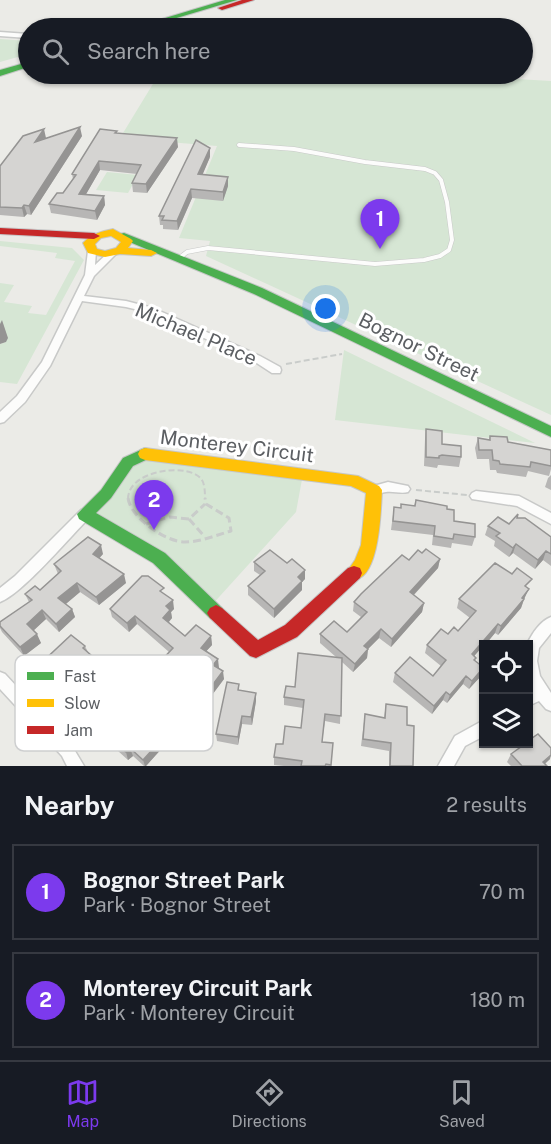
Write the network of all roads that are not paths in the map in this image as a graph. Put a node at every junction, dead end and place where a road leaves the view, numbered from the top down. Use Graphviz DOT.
graph roads {
  1 [pos="233,0"];
  2 [pos="250,0"];
  3 [pos="171,18"];
  4 [pos="188,18"];
  5 [pos="0,34"];
  6 [pos="18,35"];
  7 [pos="18,62"];
  8 [pos="0,68"];
  9 [pos="18,68"];
  10 [pos="0,73"];
  11 [pos="239,145"];
  12 [pos="0,231"];
  13 [pos="124,236"];
  14 [pos="91,245"];
  15 [pos="116,252"];
  16 [pos="174,258"];
  17 [pos="90,275"];
  18 [pos="78,298"];
  19 [pos="276,370"];
  20 [pos="0,419"];
  21 [pos="551,432"];
  22 [pos="404,489"];
  23 [pos="374,490"];
  24 [pos="476,496"];
  25 [pos="85,514"];
  26 [pos="551,519"];
  27 [pos="0,596"];
  28 [pos="551,623"];
  29 [pos="0,679"];
  30 [pos="15,695"];
  31 [pos="535,696"];
  32 [pos="551,704"];
  33 [pos="479,729"];
  34 [pos="67,751"];
  35 [pos="76,766"];
  36 [pos="446,766"];
  1 -- 3 [label="street"];
  2 -- 4 [label="street"];
  5 -- 6 [label="street"];
  7 -- 8 [label="street"];
  9 -- 10 [label="street"];
  11 -- 16 [label="lane"];
  12 -- 14 [label="street, Bognor Street"];
  13 -- 14 [label="street, Bognor Street"];
  13 -- 15 [label="street"];
  13 -- 16 [label="street, Bognor Street"];
  14 -- 15 [label="street, Bognor Street"];
  14 -- 17 [label="street"];
  15 -- 16 [label="street, Bognor Street"];
  15 -- 17 [label="street"];
  16 -- 21 [label="street, Bognor Street"];
  17 -- 18 [label="street"];
  18 -- 19 [label="street, Michael Place"];
  18 -- 20 [label="street"];
  22 -- 23 [label="street, Monterey Circuit"];
  23 -- 25 [label="street, Monterey Circuit"];
  23 -- 25 [label="street"];
  24 -- 26 [label="street"];
  25 -- 27 [label="street, Monterey Circuit"];
  28 -- 31 [label="street"];
  29 -- 30 [label="street"];
  31 -- 32 [label="street"];
  33 -- 36 [label="street"];
  34 -- 35 [label="street"];
}
